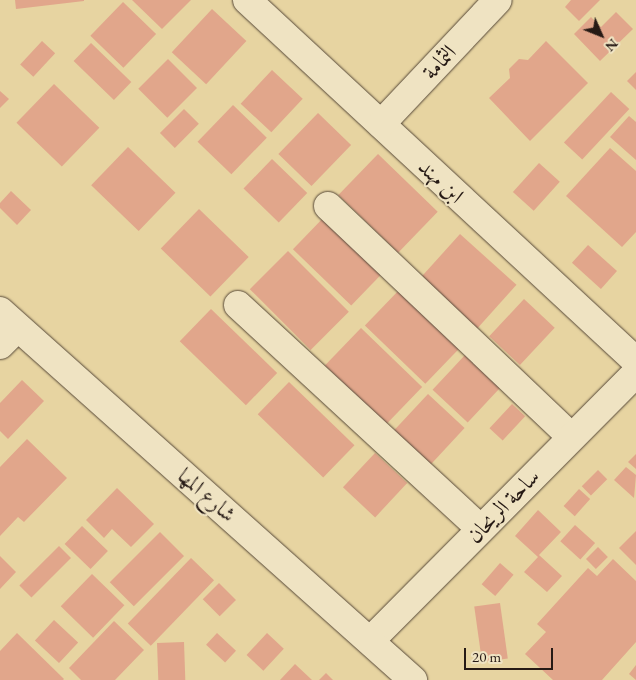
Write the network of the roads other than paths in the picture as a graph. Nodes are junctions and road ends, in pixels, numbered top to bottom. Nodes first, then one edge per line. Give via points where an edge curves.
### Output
1 (247, 0) edge
2 (498, 0) edge
3 (381, 124) junction
4 (328, 206) dead end
5 (238, 305) dead end
6 (6, 328) edge
7 (636, 361) edge
8 (636, 373) edge
9 (571, 436) junction
10 (481, 529) junction
11 (371, 640) junction
12 (413, 680) edge

1 - 3 street, ابن مهند
2 - 3 street, الثمامة
3 - 7 street, ابن مهند
4 - 9 street
5 - 10 street
6 - 11 street, شارع المها
8 - 9 street, ساحة الريحان
9 - 10 street, ساحة الريحان
10 - 11 street, ساحة الريحان
11 - 12 street, شارع المها

